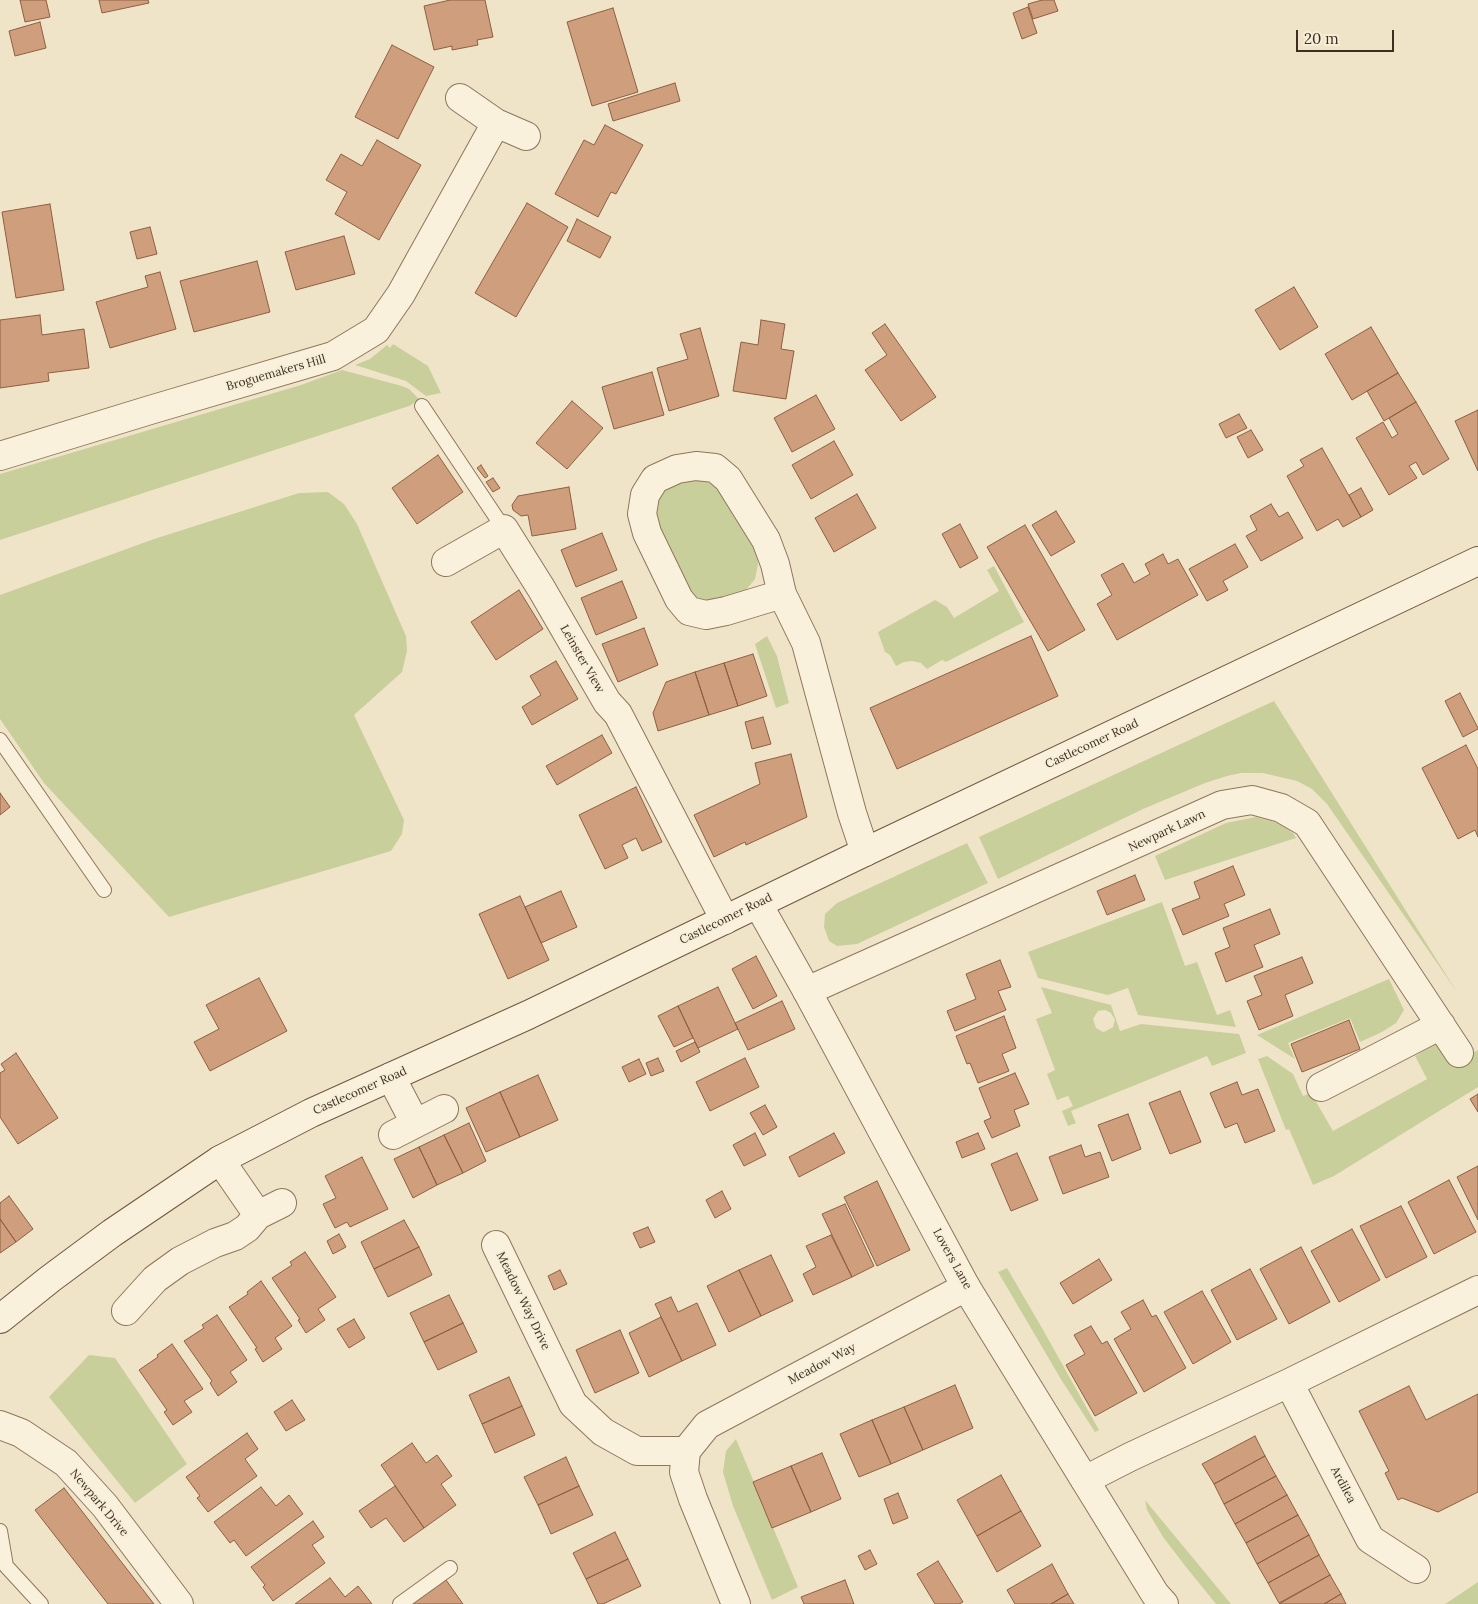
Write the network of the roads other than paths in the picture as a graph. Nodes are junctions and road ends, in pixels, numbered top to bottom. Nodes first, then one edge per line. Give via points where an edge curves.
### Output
1 (460, 98) dead end
2 (496, 123) junction
3 (526, 136) dead end
4 (422, 406) dead end
5 (0, 456) edge
6 (504, 529) junction
7 (1478, 560) edge
8 (446, 562) dead end
9 (785, 599) junction
10 (0, 740) edge
11 (865, 852) junction
12 (104, 890) dead end
13 (758, 904) junction
14 (725, 920) junction
15 (807, 991) junction
16 (1441, 1025) junction
17 (1459, 1054) dead end
18 (391, 1077) junction
19 (1322, 1087) dead end
20 (444, 1109) dead end
21 (220, 1160) junction
22 (496, 1245) dead end
23 (966, 1287) junction
24 (1478, 1290) edge
25 (126, 1311) dead end
26 (0, 1319) edge
27 (1289, 1383) junction
28 (0, 1425) edge
29 (686, 1451) junction
30 (1086, 1480) junction
31 (0, 1532) edge
32 (450, 1568) dead end
33 (3, 1569) edge
34 (1416, 1569) dead end
35 (41, 1604) edge
36 (179, 1604) edge
37 (400, 1604) edge
38 (736, 1604) edge
39 (1164, 1604) edge

1 - 2 street
2 - 3 street
2 - 5 street, Broguemakers Hill via 402,294 376,330 333,356
4 - 6 lane, Leinster View
6 - 8 street
6 - 14 street, Leinster View via 607,702 618,714
7 - 11 street, Castlecomer Road
9 - 9 street via 766,540 728,479 715,468 696,466 677,469 655,479 645,495 642,514 651,542 679,599 689,611 706,615
9 - 11 street via 806,642
10 - 12 lane
11 - 13 street, Castlecomer Road
13 - 14 street, Castlecomer Road
13 - 15 street, Lovers Lane
14 - 18 street, Castlecomer Road
15 - 16 street, Newpark Lawn via 1222,805 1252,800 1281,808 1307,823
15 - 23 street, Lovers Lane
16 - 17 street, Newpark Lawn
16 - 19 street
18 - 20 street via 404,1129
18 - 21 street, Castlecomer Road via 311,1113
21 - 25 street via 270,1209 235,1236 180,1261 154,1279
21 - 26 street, Castlecomer Road via 112,1233
22 - 29 street, Meadow Way Drive via 573,1404 603,1432 637,1451
23 - 29 street, Meadow Way via 707,1425
23 - 30 street, Lovers Lane
24 - 27 street
27 - 30 street
27 - 34 street, Ardilea via 1370,1539
28 - 36 street, Newpark Drive via 21,1432 66,1463 105,1506
29 - 38 street via 684,1472
30 - 39 street, Lovers Lane
31 - 33 lane
32 - 37 lane
33 - 35 lane

